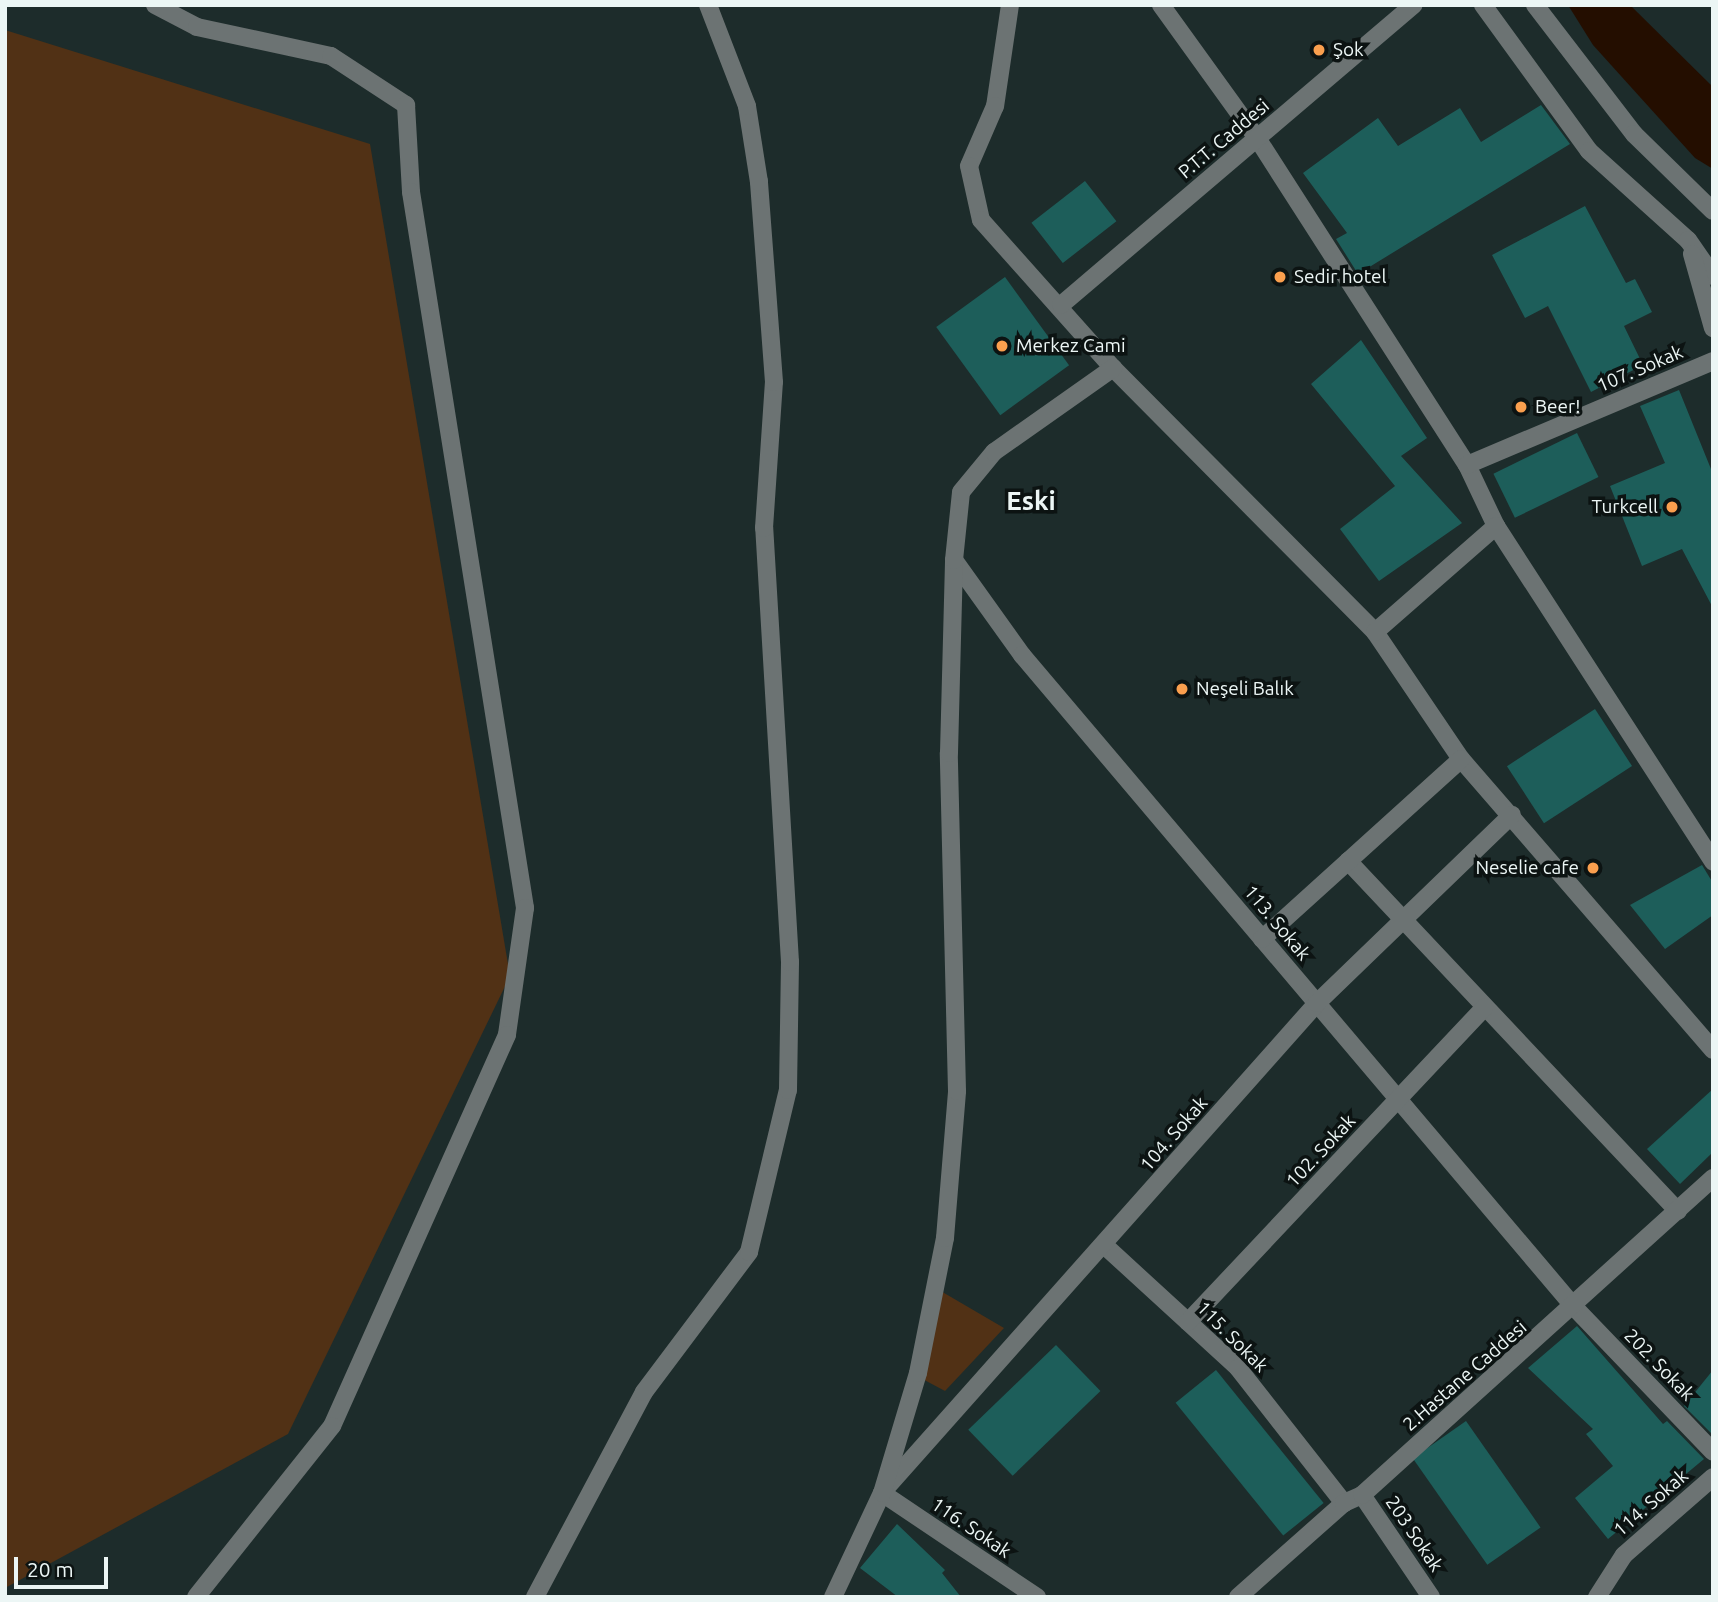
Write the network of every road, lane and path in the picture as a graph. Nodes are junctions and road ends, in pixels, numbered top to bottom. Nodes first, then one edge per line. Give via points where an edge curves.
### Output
1 (155, 5) edge
2 (708, 5) edge
3 (1010, 5) edge
4 (1161, 5) edge
5 (1414, 5) edge
6 (1483, 5) edge
7 (1535, 5) edge
8 (1257, 138) junction
9 (1713, 211) edge
10 (1688, 240) junction
11 (1713, 276) edge
12 (1061, 305) junction
13 (1713, 328) edge
14 (1713, 361) edge
15 (1112, 368) junction
16 (1467, 465) junction
17 (1496, 526) junction
18 (954, 560) junction
19 (1376, 632) junction
20 (1461, 760) junction
21 (1512, 816) junction
22 (1348, 861) junction
23 (1713, 862) edge
24 (1401, 922) junction
25 (1262, 939) junction
26 (1317, 1003) junction
27 (1484, 1008) junction
28 (1713, 1050) edge
29 (1398, 1099) junction
30 (1713, 1178) edge
31 (1678, 1211) junction
32 (1104, 1245) junction
33 (1575, 1308) junction
34 (1188, 1322) junction
35 (1713, 1452) edge
36 (1713, 1477) edge
37 (882, 1493) junction
38 (1362, 1495) junction
39 (1344, 1503) junction
40 (196, 1597) edge
41 (535, 1597) edge
42 (833, 1597) edge
43 (1037, 1597) edge
44 (1238, 1597) edge
45 (1431, 1597) edge
46 (1597, 1597) edge

1 - 40 street via 197,27 331,56 406,105 415,219 525,908 507,1035 332,1426
2 - 41 street via 747,106 759,182 773,368 764,528 790,962 788,1090 749,1252 645,1392
3 - 12 street via 995,106 969,166 981,220
4 - 8 street
5 - 8 street, P.T.T. Caddesi
6 - 10 street via 1589,151
7 - 9 street via 1634,134
8 - 12 street, P.T.T. Caddesi
8 - 16 street
10 - 11 street
10 - 13 street
12 - 15 street
14 - 16 street, 107. Sokak
15 - 18 street via 994,452 961,492
15 - 19 street
16 - 17 street
17 - 19 street
17 - 23 street
18 - 25 street, 113. Sokak via 1022,655
18 - 37 street via 949,752 957,1091 945,1238 918,1373
19 - 20 street
20 - 21 street
20 - 22 street
21 - 24 street, 104. Sokak
21 - 28 street
22 - 24 street
22 - 25 street
24 - 26 street, 104. Sokak
24 - 27 street
25 - 26 street, 113. Sokak
26 - 29 street, 113. Sokak
26 - 32 street, 104. Sokak
27 - 29 street, 102. Sokak
27 - 31 street
29 - 33 street, 113. Sokak
29 - 34 street, 102. Sokak
30 - 31 street, 2.Hastane Caddesi
31 - 33 street, 2.Hastane Caddesi
32 - 34 street, 115. Sokak
32 - 37 street, 104. Sokak
33 - 35 street, 202. Sokak
33 - 38 street, 2.Hastane Caddesi
34 - 39 street, 115. Sokak via 1238,1368
36 - 46 street, 114. Sokak via 1624,1555
37 - 42 street
37 - 43 street, 116. Sokak
38 - 39 street, 2.Hastane Caddesi
38 - 45 street, 203 Sokak
39 - 44 street, 2.Hastane Caddesi

